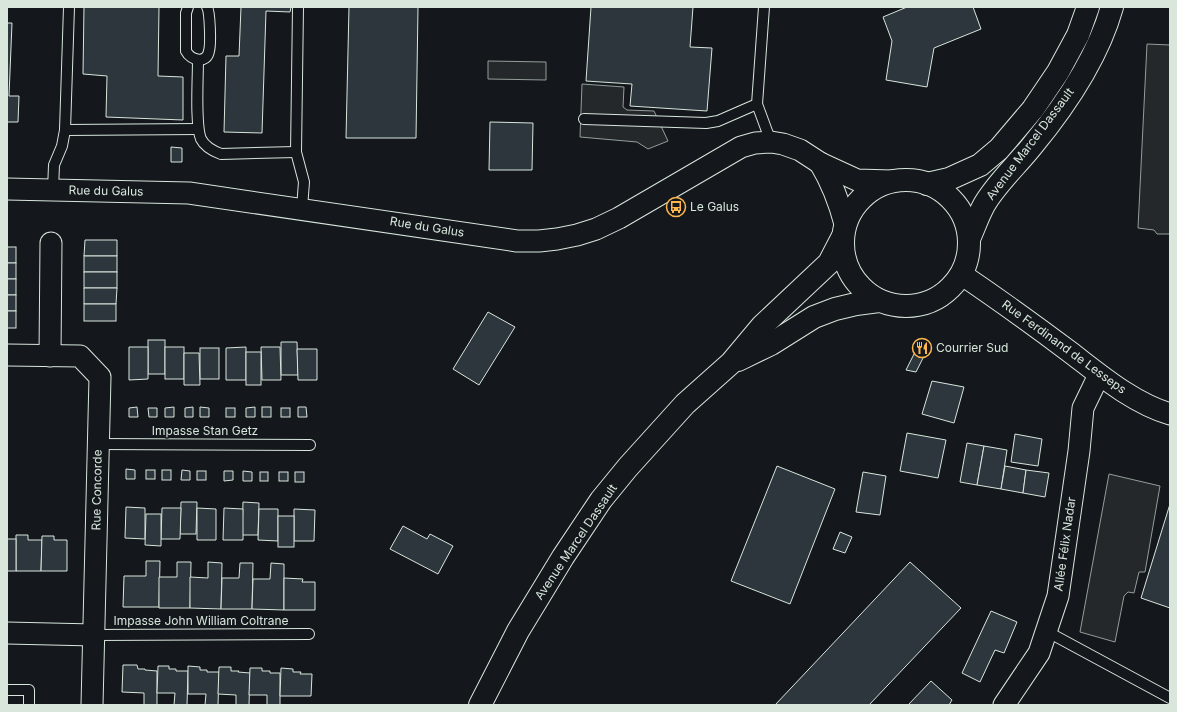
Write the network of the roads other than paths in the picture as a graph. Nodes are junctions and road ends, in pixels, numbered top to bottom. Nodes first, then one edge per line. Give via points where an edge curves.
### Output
1 (69, 7) edge
2 (188, 7) edge
3 (207, 7) edge
4 (298, 7) edge
5 (764, 7) edge
6 (1088, 7) edge
7 (1112, 7) edge
8 (198, 60) junction
9 (757, 104) junction
10 (584, 118) dead end
11 (198, 129) junction
12 (65, 130) junction
13 (771, 142) junction
14 (296, 152) junction
15 (820, 163) junction
16 (892, 181) junction
17 (927, 184) junction
18 (7, 189) edge
19 (53, 190) junction
20 (302, 208) junction
21 (844, 230) junction
22 (968, 239) junction
23 (51, 243) dead end
24 (961, 274) junction
25 (880, 301) junction
26 (7, 355) edge
27 (50, 356) junction
28 (731, 364) junction
29 (1099, 375) junction
30 (1170, 414) edge
31 (98, 444) junction
32 (310, 445) dead end
33 (1046, 632) junction
34 (7, 633) edge
35 (309, 634) dead end
36 (94, 635) junction
37 (7, 690) edge
38 (1170, 698) edge
39 (29, 705) edge
40 (92, 705) edge
41 (480, 705) edge
42 (1004, 705) edge

1 - 12 lane
2 - 8 lane via 186,51 193,59
3 - 8 lane via 210,52
4 - 14 lane
5 - 9 lane
6 - 17 main road, Avenue Marcel Dassault via 1078,35 1058,72 1033,109 999,149 980,165 949,179
7 - 22 main road, Avenue Marcel Dassault via 1101,39 1085,71 1033,145 984,205
8 - 11 lane
9 - 10 lane via 718,121 706,123
9 - 13 lane
11 - 12 lane
11 - 14 lane via 204,144 221,154
12 - 19 lane via 54,165
13 - 15 street, Rue du Galus via 800,150
13 - 20 street, Rue du Galus via 741,147 619,218 596,229 558,239 517,241
14 - 20 lane via 304,182
15 - 16 street, Rue du Galus via 857,180
15 - 21 street, Rue du Galus via 840,202
16 - 17 main road via 910,180
16 - 21 main road via 863,196 853,209
17 - 22 main road via 943,192 956,205 964,221
18 - 19 street, Rue du Galus
19 - 20 street, Rue du Galus via 189,193
21 - 25 main road via 844,256 851,274 863,290
21 - 28 main road, Avenue Marcel Dassault via 829,262 762,326
22 - 24 main road via 966,263
23 - 27 street
24 - 25 main road via 950,289 934,300 916,306 898,306
24 - 29 street, Rue Ferdinand de Lesseps via 991,293
25 - 28 main road, Avenue Marcel Dassault via 835,309 814,317 771,344
26 - 27 street, Rue Concorde
27 - 31 street, Rue Concorde via 80,356 100,377
28 - 41 main road, Avenue Marcel Dassault via 685,404 601,500 518,631
29 - 30 street, Rue Ferdinand de Lesseps via 1133,397
29 - 33 street, Allée Félix Nadar via 1083,408 1058,596
31 - 32 lane, Impasse Stan Getz
31 - 36 street, Rue Concorde
33 - 38 lane
33 - 42 street, Allée Félix Nadar via 1039,653
34 - 36 street
35 - 36 lane, Impasse John William Coltrane
36 - 40 street, Rue Concorde
37 - 39 lane via 29,690

